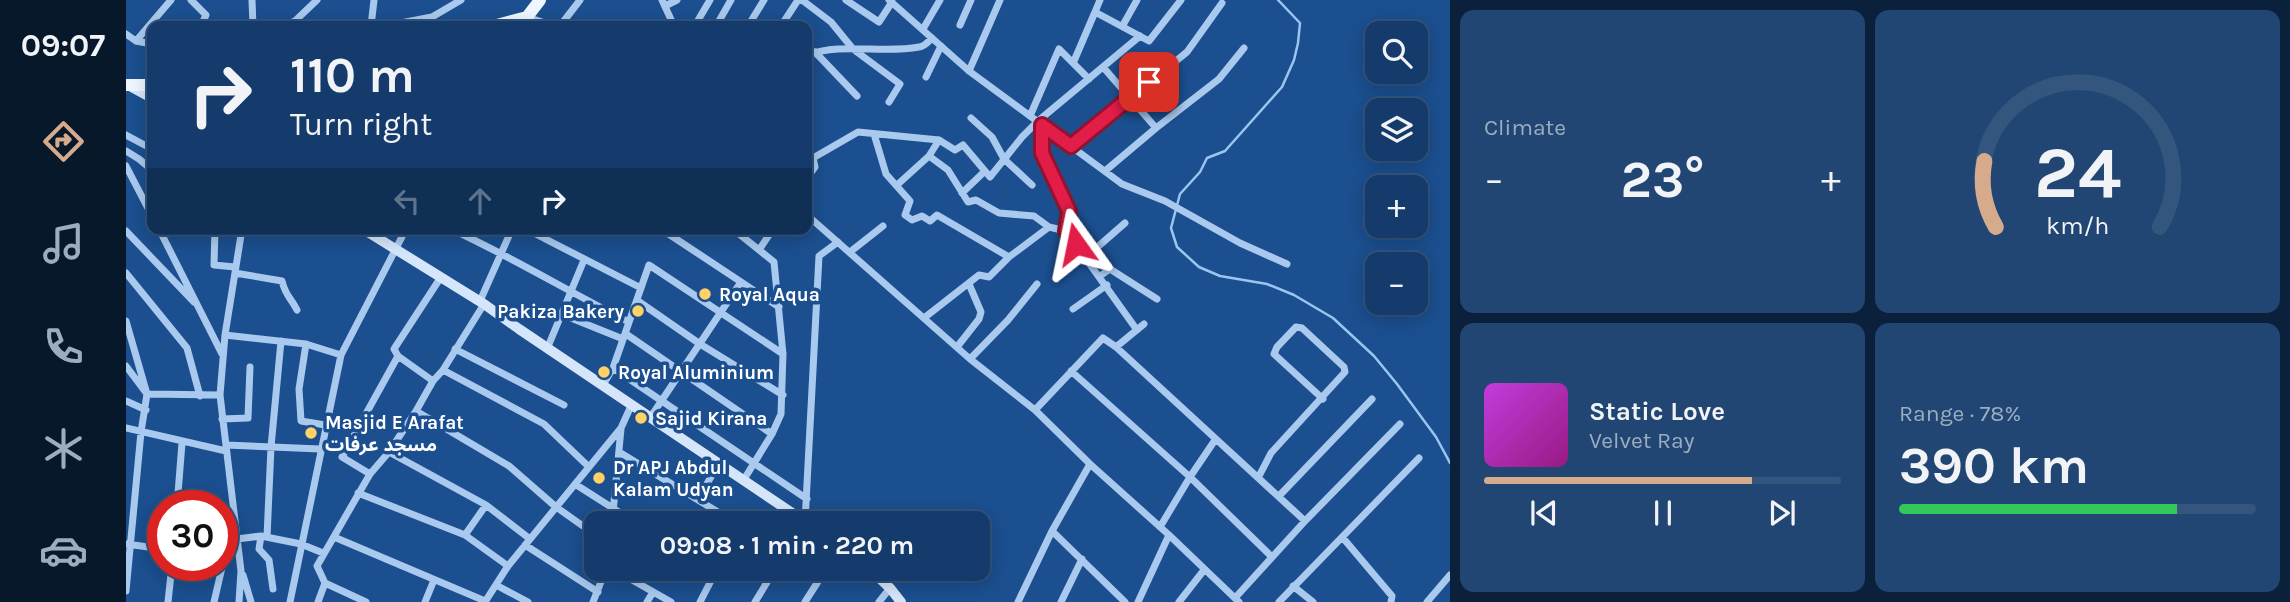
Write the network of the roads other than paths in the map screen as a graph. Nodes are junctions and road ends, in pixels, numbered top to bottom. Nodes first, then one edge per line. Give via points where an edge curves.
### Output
1 (171, 0) edge
2 (191, 0) edge
3 (252, 0) edge
4 (317, 0) edge
5 (374, 0) edge
6 (461, 0) edge
7 (540, 0) edge
8 (580, 0) edge
9 (677, 0) edge
10 (710, 0) edge
11 (731, 0) edge
12 (764, 0) edge
13 (800, 0) edge
14 (846, 0) edge
15 (940, 0) edge
16 (971, 0) edge
17 (1000, 0) edge
18 (1100, 0) edge
19 (1137, 0) edge
20 (1181, 0) edge
21 (890, 1) edge
22 (664, 3) edge
23 (1222, 3) dead end
24 (1095, 12) junction
25 (153, 21) edge
26 (203, 21) edge
27 (253, 21) edge
28 (295, 21) edge
29 (372, 21) edge
30 (411, 21) edge
31 (521, 21) edge
32 (564, 21) edge
33 (672, 21) edge
34 (698, 21) edge
35 (719, 21) edge
36 (751, 21) edge
37 (785, 21) edge
38 (960, 25) dead end
39 (1123, 25) junction
40 (147, 28) edge
41 (923, 29) junction
42 (126, 34) edge
43 (1140, 36) junction
44 (932, 38) junction
45 (136, 41) junction
46 (147, 43) edge
47 (941, 46) junction
48 (1244, 48) dead end
49 (853, 49) junction
50 (815, 52) junction
51 (812, 53) edge
52 (1074, 61) junction
53 (1103, 67) junction
54 (969, 71) junction
55 (926, 77) dead end
56 (1089, 79) junction
57 (128, 85) edge
58 (147, 85) edge
59 (147, 95) edge
60 (857, 96) dead end
61 (1131, 97) junction
62 (889, 102) dead end
63 (1030, 117) junction
64 (971, 118) dead end
65 (1040, 123) junction
66 (1156, 128) junction
67 (874, 134) junction
68 (126, 135) edge
69 (939, 140) junction
70 (147, 146) edge
71 (1071, 146) junction
72 (126, 151) edge
73 (812, 156) edge
74 (929, 156) junction
75 (1004, 159) junction
76 (126, 166) edge
77 (147, 166) edge
78 (985, 171) junction
79 (1105, 171) junction
80 (897, 185) junction
81 (1032, 185) dead end
82 (962, 193) junction
83 (147, 206) edge
84 (812, 219) edge
85 (1125, 223) dead end
86 (883, 226) dead end
87 (1049, 228) junction
88 (126, 231) edge
89 (1066, 231) junction
90 (162, 235) edge
91 (215, 235) edge
92 (241, 235) edge
93 (372, 235) edge
94 (403, 235) edge
95 (467, 235) edge
96 (509, 235) edge
97 (538, 235) edge
98 (671, 235) edge
99 (740, 235) edge
100 (767, 235) edge
101 (838, 242) junction
102 (394, 250) junction
103 (759, 250) junction
104 (850, 252) junction
105 (501, 253) junction
106 (1009, 257) junction
107 (1085, 258) junction
108 (584, 260) junction
109 (1287, 264) dead end
110 (235, 270) junction
111 (126, 273) edge
112 (1100, 276) junction
113 (441, 277) junction
114 (741, 282) junction
115 (969, 284) junction
116 (1037, 284) dead end
117 (1107, 285) junction
118 (641, 288) junction
119 (569, 292) junction
120 (1157, 299) dead end
121 (638, 301) junction
122 (482, 302) junction
123 (199, 307) junction
124 (779, 307) junction
125 (1073, 309) dead end
126 (297, 310) dead end
127 (719, 313) junction
128 (561, 314) junction
129 (924, 318) junction
130 (126, 321) edge
131 (629, 322) junction
132 (1144, 324) dead end
133 (1137, 330) junction
134 (225, 335) junction
135 (624, 337) junction
136 (281, 341) junction
137 (306, 344) junction
138 (700, 344) junction
139 (957, 347) junction
140 (1116, 347) junction
141 (456, 349) junction
142 (547, 349) junction
143 (783, 354) junction
144 (223, 355) junction
145 (341, 355) junction
146 (398, 356) junction
147 (970, 359) junction
148 (126, 366) edge
149 (250, 367) dead end
150 (613, 369) junction
151 (443, 370) junction
152 (1071, 371) junction
153 (681, 372) junction
154 (433, 381) junction
155 (603, 385) junction
156 (147, 394) junction
157 (219, 395) junction
158 (200, 396) junction
159 (783, 396) junction
160 (1372, 398) dead end
161 (1322, 399) junction
162 (662, 400) junction
163 (126, 401) edge
164 (564, 405) dead end
165 (631, 406) junction
166 (146, 410) junction
167 (416, 411) junction
168 (1035, 411) junction
169 (650, 418) junction
170 (222, 419) junction
171 (1400, 424) dead end
172 (325, 425) junction
173 (126, 428) edge
174 (621, 428) junction
175 (141, 432) junction
176 (772, 434) junction
177 (1215, 440) junction
178 (182, 443) junction
179 (271, 447) junction
180 (226, 448) junction
181 (320, 449) junction
182 (389, 452) junction
183 (619, 452) junction
184 (1419, 458) dead end
185 (754, 463) junction
186 (1090, 464) junction
187 (718, 465) junction
188 (589, 467) junction
189 (370, 474) junction
190 (1189, 477) junction
191 (1258, 478) junction
192 (743, 482) junction
193 (575, 484) junction
194 (178, 490) edge
195 (231, 490) edge
196 (358, 493) junction
197 (1279, 496) junction
198 (698, 499) junction
199 (807, 499) junction
200 (486, 505) junction
201 (556, 507) junction
202 (613, 510) joint
203 (717, 511) edge
204 (788, 511) edge
205 (806, 511) edge
206 (1305, 522) junction
207 (584, 527) edge
208 (1160, 527) junction
209 (1052, 531) junction
210 (466, 535) junction
211 (1169, 535) junction
212 (264, 536) junction
213 (334, 537) junction
214 (1343, 538) junction
215 (238, 539) edge
216 (528, 542) junction
217 (301, 544) junction
218 (128, 545) edge
219 (147, 547) edge
220 (238, 550) edge
221 (323, 553) junction
222 (1272, 557) junction
223 (1082, 559) junction
224 (239, 562) joint
225 (508, 566) junction
226 (1203, 570) junction
227 (241, 572) junction
228 (1450, 575) edge
229 (434, 580) junction
230 (170, 581) edge
231 (218, 581) edge
232 (602, 581) edge
233 (634, 581) edge
234 (710, 581) edge
235 (768, 581) edge
236 (818, 581) edge
237 (883, 581) edge
238 (325, 583) junction
239 (496, 585) junction
240 (1293, 586) junction
241 (890, 588) junction
242 (273, 589) dead end
243 (126, 592) edge
244 (598, 592) junction
245 (653, 592) junction
246 (1237, 600) edge
247 (168, 602) edge
248 (214, 602) edge
249 (239, 602) edge
250 (251, 602) edge
251 (290, 602) edge
252 (318, 602) edge
253 (366, 602) edge
254 (425, 602) edge
255 (485, 602) edge
256 (528, 602) edge
257 (593, 602) edge
258 (647, 602) edge
259 (671, 602) edge
260 (700, 602) edge
261 (756, 602) edge
262 (805, 602) edge
263 (879, 602) edge
264 (901, 602) edge
265 (1018, 602) edge
266 (1061, 602) edge
267 (1125, 602) edge
268 (1139, 602) edge
269 (1179, 602) edge
270 (1279, 602) edge
271 (1313, 602) edge
272 (1391, 602) edge
273 (1427, 602) edge

1 - 25 street
2 - 26 street via 206,15
3 - 27 street
4 - 28 street
5 - 29 street
6 - 30 street via 432,17
7 - 31 main road
8 - 32 street
9 - 22 street
10 - 34 street
11 - 35 street
12 - 36 street
13 - 37 street
13 - 49 street via 831,22
14 - 21 street via 879,22
15 - 41 street
16 - 38 street
17 - 54 street
18 - 24 street
19 - 39 street
20 - 43 street via 1149,41
21 - 41 street
22 - 33 street
23 - 61 street via 1187,52
24 - 39 street
24 - 52 street
39 - 43 street
40 - 45 street
41 - 44 street
42 - 45 street
43 - 53 street
44 - 47 street
44 - 49 street via 922,47
45 - 46 street
47 - 54 street
47 - 55 street
48 - 66 street via 1219,79
49 - 50 street
49 - 62 street via 900,84
50 - 51 street
50 - 60 street
52 - 56 street
52 - 63 street via 1059,49
53 - 56 street
53 - 61 street
54 - 63 street
56 - 65 street
57 - 58 main road
57 - 59 main road
61 - 66 street
61 - 71 street
63 - 65 street
64 - 75 street via 992,136
65 - 71 street
65 - 75 street
65 - 89 street via 1042,153 1069,211
66 - 79 street
67 - 69 street
67 - 73 street via 858,132
67 - 80 street via 886,174
68 - 70 street
69 - 74 street
69 - 78 street via 955,150 963,145
71 - 79 street
72 - 77 street
74 - 80 street
74 - 82 street via 948,170
75 - 78 street via 990,177
75 - 81 street
76 - 83 street
78 - 82 street
79 - 109 street via 1122,184
80 - 106 street via 910,201 905,215 912,220 922,216 930,221 937,215
82 - 87 street via 968,202 976,200 999,213 1034,216
84 - 101 street
85 - 107 street
86 - 104 street
87 - 89 street
87 - 106 street
88 - 123 street
89 - 107 street
90 - 123 street
91 - 110 street via 214,265
92 - 110 street
93 - 102 main road
94 - 102 street
95 - 105 street
96 - 105 street
97 - 108 street
98 - 114 street
99 - 103 street
100 - 103 street
101 - 104 street
101 - 199 street via 819,256
102 - 113 main road
102 - 145 street
103 - 124 street via 774,261
104 - 129 street
105 - 119 street
105 - 122 street
106 - 115 street via 989,277 979,275
107 - 112 street
108 - 118 street
108 - 119 street
110 - 126 street via 282,281 285,295
110 - 134 street
111 - 158 street via 187,348
112 - 117 street
112 - 120 street via 1110,270
113 - 122 main road
113 - 146 street via 394,349
114 - 124 street
114 - 127 street
115 - 129 street
115 - 139 street via 981,313
116 - 147 street
117 - 125 street
117 - 133 street
118 - 121 street
118 - 127 street via 649,265
119 - 128 street
119 - 131 street
121 - 131 street
121 - 138 street
122 - 141 street
122 - 142 main road
123 - 144 street
124 - 143 street
127 - 138 street
127 - 143 street
128 - 135 street
128 - 142 street
129 - 139 street
130 - 156 street
131 - 135 street
132 - 133 street
133 - 140 street
134 - 136 street
134 - 144 street
135 - 150 street
135 - 153 street
136 - 137 street
136 - 179 street
137 - 145 street
137 - 172 street via 299,389 301,421
138 - 153 street
138 - 159 street
139 - 147 street
140 - 152 street via 1103,338
140 - 177 street
141 - 151 street
141 - 164 street
142 - 155 main road
143 - 159 street
144 - 157 street
145 - 172 street
146 - 154 street
146 - 189 street via 342,457
147 - 168 street
148 - 156 street
149 - 170 street via 248,418
150 - 155 street
150 - 162 street
151 - 154 street
151 - 188 street via 544,424
152 - 168 street
152 - 190 street
153 - 162 street
153 - 176 street
154 - 167 street
155 - 165 main road
156 - 158 street
156 - 166 street
157 - 158 street
157 - 170 street
159 - 176 street
160 - 197 street
161 - 161 street via 1346,369 1296,327 1274,354
161 - 191 street via 1271,453
162 - 169 street
162 - 185 street
163 - 166 street
165 - 169 main road
165 - 174 street
166 - 175 street
167 - 182 street
167 - 201 street via 509,466
168 - 186 street
169 - 187 main road
170 - 180 street
171 - 206 street
172 - 181 street
173 - 175 street
174 - 183 street
174 - 188 street
175 - 178 street
175 - 218 street
176 - 185 street
177 - 190 street
177 - 191 street
178 - 180 street
178 - 194 street
179 - 180 street
179 - 181 street
179 - 212 street
180 - 195 street
181 - 217 street
182 - 189 street
182 - 200 street
183 - 198 street
183 - 202 street
184 - 214 street
185 - 192 street
185 - 199 street
186 - 208 street
186 - 209 street
187 - 192 main road
187 - 198 street
188 - 193 street
189 - 196 street
190 - 208 street
190 - 222 street
191 - 197 street
192 - 204 main road
193 - 201 street
193 - 202 street
196 - 210 street
196 - 213 street
197 - 206 street
198 - 203 street
199 - 205 street
200 - 210 street
200 - 216 street
201 - 207 street
201 - 216 street
206 - 222 street
208 - 211 street
209 - 223 street
209 - 265 street
210 - 225 street
211 - 226 street
211 - 268 street
212 - 215 street
212 - 217 street
212 - 242 street via 259,549 269,560
213 - 221 street
213 - 229 street
214 - 240 street
214 - 272 street via 1392,596
216 - 225 street
216 - 244 street
217 - 221 street
217 - 251 street
218 - 219 street
218 - 243 street
220 - 224 street
221 - 238 street via 317,566
222 - 246 street
223 - 266 street
223 - 267 street
224 - 227 street
225 - 239 street
226 - 246 street
226 - 269 street
227 - 249 street
227 - 250 street
228 - 273 street
229 - 254 street
229 - 255 street
230 - 247 street
231 - 248 street
232 - 244 street
233 - 245 street
234 - 260 street
235 - 261 street
236 - 262 street
237 - 241 main road
238 - 252 street
238 - 253 street
239 - 255 street
239 - 256 street
240 - 270 street
240 - 271 street
241 - 263 street
241 - 264 main road
244 - 257 street
245 - 258 street
245 - 259 street

